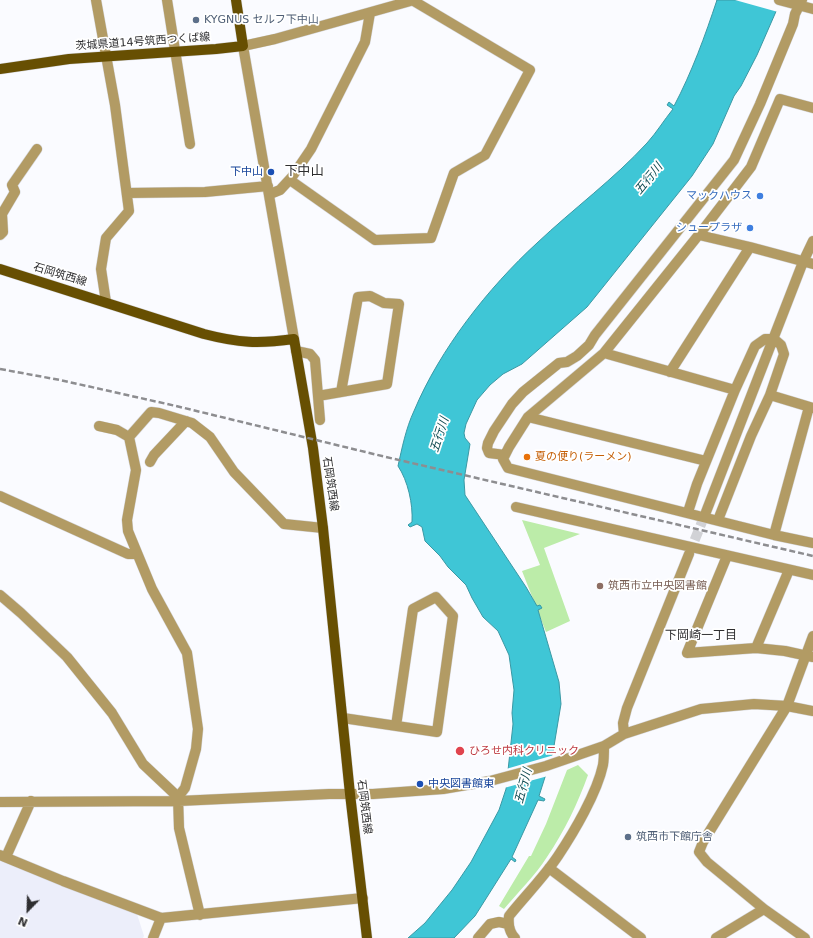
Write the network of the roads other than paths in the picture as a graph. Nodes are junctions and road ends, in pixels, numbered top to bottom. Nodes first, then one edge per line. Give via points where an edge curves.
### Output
1 (96, 0) edge
2 (167, 0) edge
3 (236, 0) edge
4 (413, 0) edge
5 (779, 0) edge
6 (798, 3) edge
7 (813, 9) edge
8 (370, 13) junction
9 (243, 46) junction
10 (176, 51) junction
11 (106, 56) junction
12 (0, 69) edge
13 (813, 108) edge
14 (190, 144) dead end
15 (37, 149) dead end
16 (290, 180) junction
17 (269, 190) junction
18 (127, 193) junction
19 (698, 225) junction
20 (0, 235) edge
21 (813, 241) edge
22 (750, 247) junction
23 (808, 263) edge
24 (0, 269) edge
25 (106, 302) junction
26 (294, 338) junction
27 (774, 339) junction
28 (588, 347) junction
29 (296, 350) junction
30 (600, 356) junction
31 (670, 372) junction
32 (735, 390) junction
33 (342, 392) junction
34 (770, 395) junction
35 (318, 396) junction
36 (811, 407) edge
37 (528, 417) junction
38 (320, 420) dead end
39 (186, 421) junction
40 (99, 426) dead end
41 (129, 437) junction
42 (505, 455) junction
43 (706, 461) junction
44 (150, 462) dead end
45 (0, 496) edge
46 (516, 507) dead end
47 (688, 512) junction
48 (706, 512) tunnel mouth
49 (718, 520) junction
50 (323, 528) junction
51 (774, 535) junction
52 (813, 543) edge
53 (137, 554) junction
54 (689, 554) tunnel mouth
55 (727, 556) junction
56 (789, 570) junction
57 (813, 576) edge
58 (0, 596) edge
59 (813, 636) edge
60 (756, 648) junction
61 (809, 656) edge
62 (787, 706) junction
63 (813, 711) edge
64 (343, 718) junction
65 (396, 726) junction
66 (624, 734) junction
67 (604, 746) junction
68 (350, 794) junction
69 (179, 799) junction
70 (31, 801) junction
71 (0, 802) edge
72 (3, 856) edge
73 (549, 868) junction
74 (362, 898) junction
75 (764, 909) junction
76 (200, 915) junction
77 (161, 918) junction
78 (508, 924) junction
79 (800, 937) edge
80 (153, 938) edge
81 (367, 938) edge
82 (478, 938) edge
83 (515, 938) edge
84 (641, 938) edge
85 (716, 938) edge

1 - 11 street
2 - 10 street
3 - 9 main road
4 - 8 street
4 - 16 street via 530,70 485,155 454,173 431,238 375,240
5 - 6 street
6 - 7 street
6 - 19 street via 793,24 760,104 734,160
8 - 9 street
8 - 16 street via 365,42 311,149
9 - 10 main road, 茨城県道14号筑西つくば線
9 - 17 street
10 - 11 main road, 茨城県道14号筑西つくば線
10 - 14 street
11 - 12 main road, 茨城県道14号筑西つくば線
11 - 18 street
13 - 19 street via 780,99 750,167
15 - 20 street via 12,185 15,192 2,214 3,232
16 - 17 street via 280,190
17 - 18 street
17 - 26 street
18 - 25 street via 129,210 106,238 101,269
19 - 22 street
19 - 28 street via 595,335
19 - 30 street
21 - 23 street
22 - 23 street
22 - 31 street
23 - 27 street
24 - 25 main road, 石岡筑西線
25 - 26 main road, 石岡筑西線 via 228,340 248,343
26 - 29 main road, 石岡筑西線
27 - 32 street via 764,339 755,346
27 - 34 street via 782,345 784,354
27 - 48 street
28 - 30 street
28 - 42 street via 567,362 559,363 512,404 494,431 487,448 489,453
29 - 35 street via 310,354 315,360
29 - 50 main road, 石岡筑西線 via 312,441
30 - 31 street
30 - 37 street
31 - 32 street
32 - 43 street
33 - 33 street via 387,384 399,304 384,303 370,296 358,297
33 - 35 street
34 - 36 street
34 - 49 street
35 - 38 street
36 - 51 street
37 - 42 street
37 - 43 street
39 - 41 street via 151,412
39 - 44 street
39 - 50 street via 210,437 234,472 284,524
40 - 41 street via 117,430
41 - 53 street via 136,470 127,520 128,531
42 - 47 street via 503,459 508,468
43 - 47 street
45 - 53 street via 128,554
46 - 55 street
47 - 49 street
49 - 51 street
50 - 64 main road, 石岡筑西線
51 - 52 street
53 - 69 street via 152,589 187,653 198,740 185,788
54 - 66 street via 624,716
55 - 56 street
55 - 60 street via 687,653
56 - 57 street
56 - 60 street
58 - 69 street via 67,657 112,713 143,764
59 - 61 street
60 - 61 street
61 - 62 street
62 - 63 street
62 - 66 street via 754,704 701,709
62 - 75 street via 699,852 706,862
64 - 65 street
64 - 68 main road, 石岡筑西線
65 - 65 street via 437,732 453,616 436,597 414,609
66 - 67 street
67 - 68 street via 490,781 436,790
67 - 73 street via 603,766 592,795
68 - 69 street
68 - 74 main road, 石岡筑西線
69 - 70 street
69 - 76 street via 179,828
70 - 71 street
70 - 72 street
72 - 77 street
73 - 78 street via 509,916
73 - 84 street
74 - 76 street
74 - 81 main road, 石岡筑西線
75 - 79 street
75 - 85 street
76 - 77 street
77 - 80 street
78 - 82 street via 490,924
78 - 83 street

